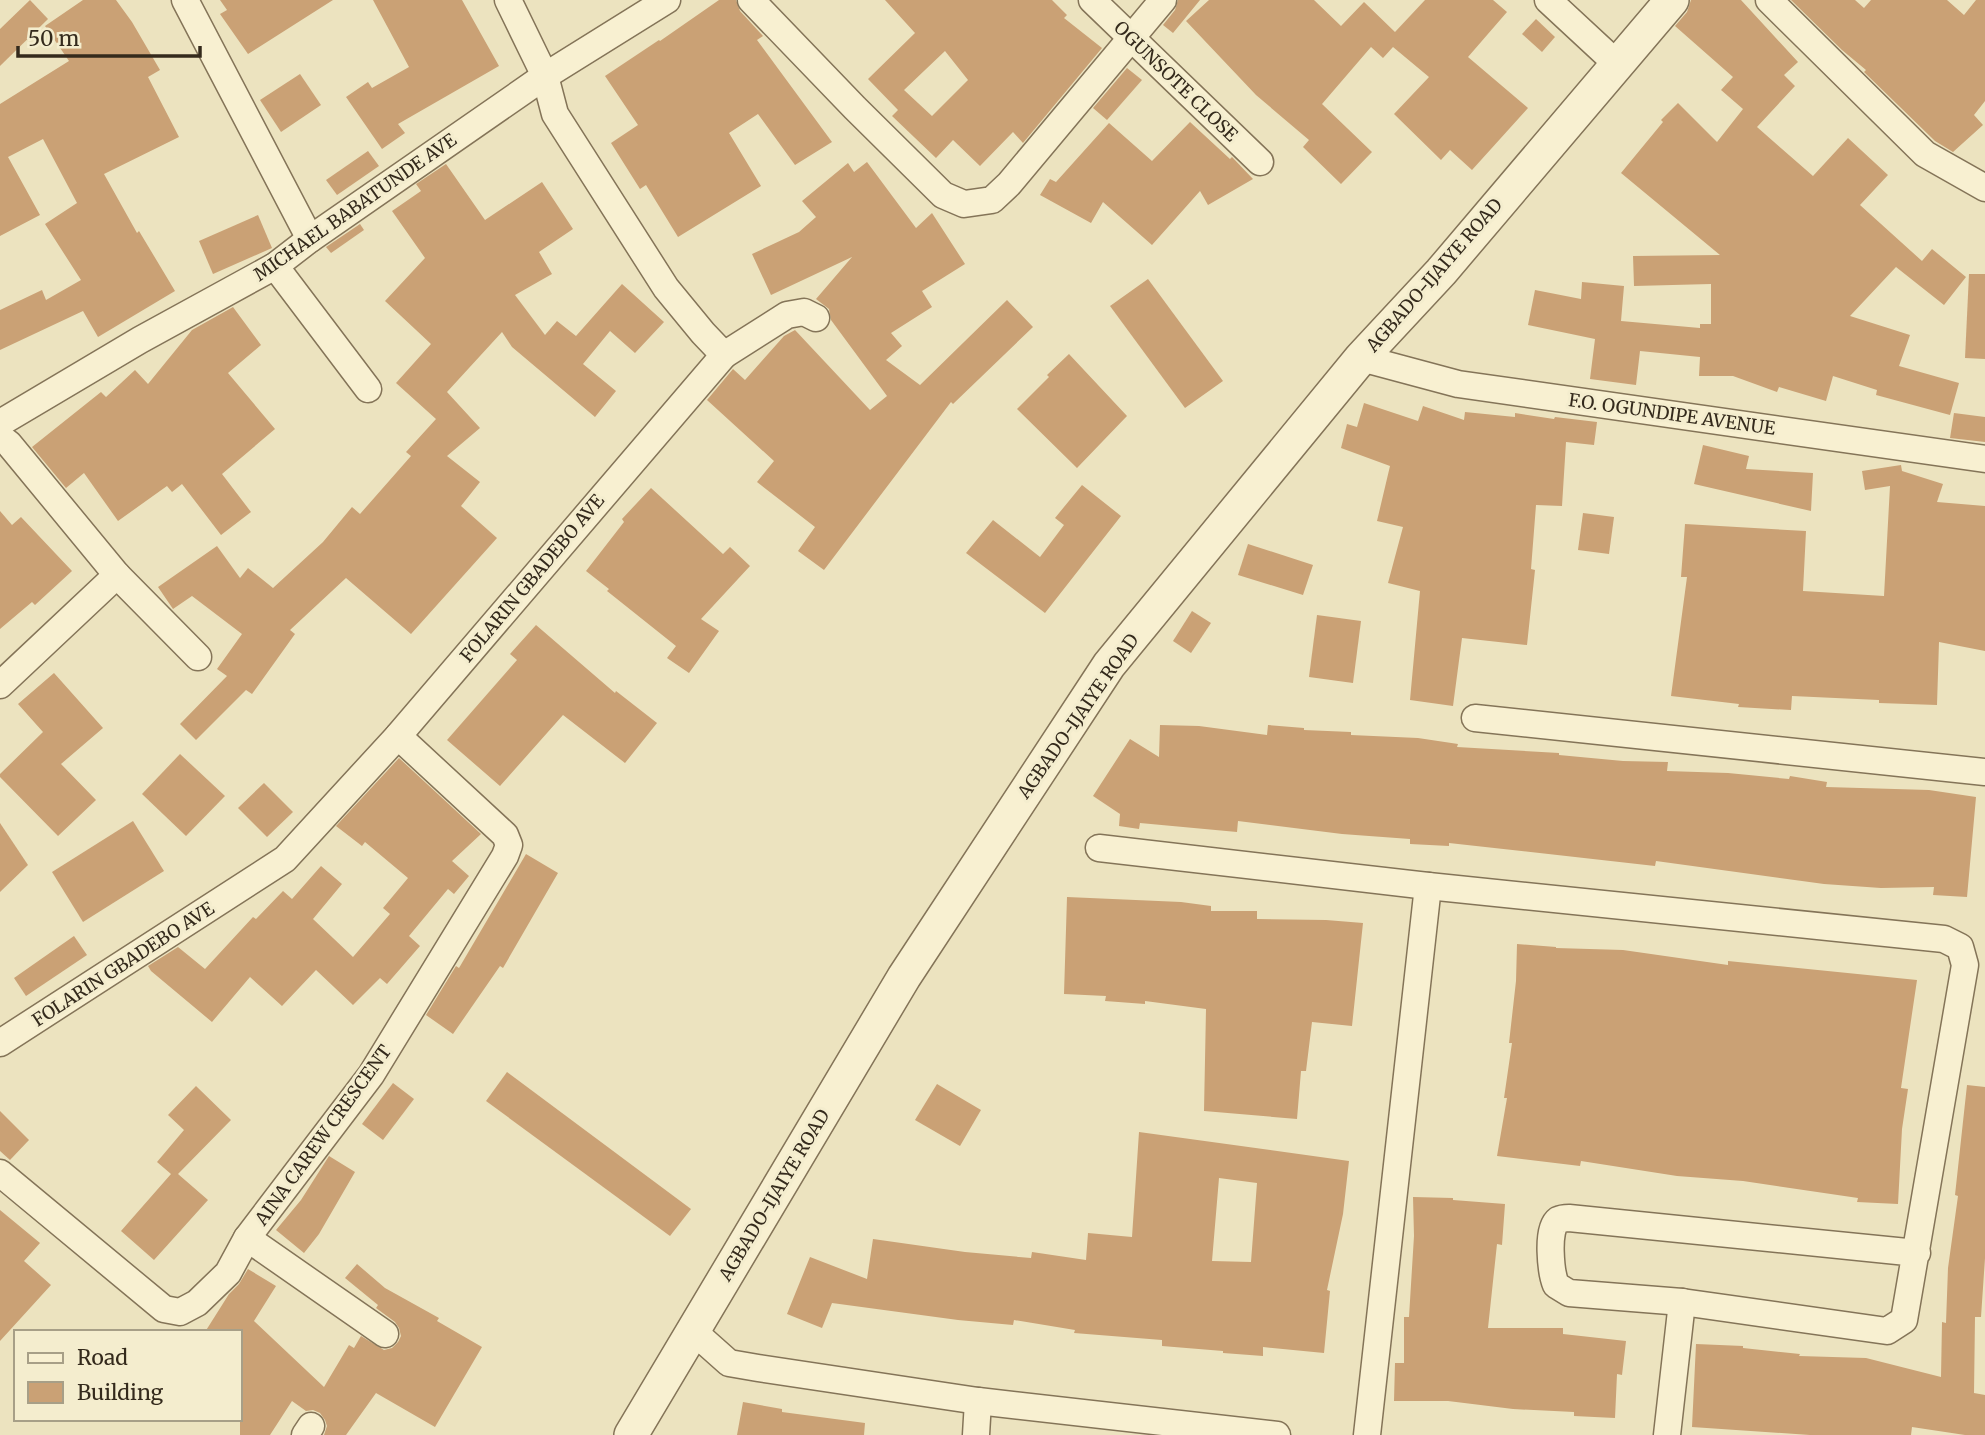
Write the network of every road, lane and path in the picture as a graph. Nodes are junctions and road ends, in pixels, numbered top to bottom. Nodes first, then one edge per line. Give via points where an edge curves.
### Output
1 (186, 0) edge
2 (508, 0) edge
3 (667, 0) edge
4 (751, 0) edge
5 (1092, 0) edge
6 (1163, 0) edge
7 (1548, 0) edge
8 (1672, 0) edge
9 (1769, 0) edge
10 (1131, 39) junction
11 (1617, 64) junction
12 (545, 76) junction
13 (1260, 162) dead end
14 (1985, 188) edge
15 (310, 239) junction
16 (275, 266) junction
17 (816, 318) dead end
18 (724, 355) junction
19 (1361, 358) junction
20 (368, 389) dead end
21 (2, 418) edge
22 (1985, 458) edge
23 (117, 575) junction
24 (198, 657) dead end
25 (0, 685) edge
26 (1475, 718) dead end
27 (398, 736) junction
28 (1985, 772) edge
29 (1099, 848) dead end
30 (1429, 886) junction
31 (0, 1043) edge
32 (0, 1173) edge
33 (247, 1238) junction
34 (1917, 1253) junction
35 (1682, 1302) junction
36 (693, 1331) junction
37 (385, 1334) dead end
38 (978, 1401) junction
39 (631, 1435) edge
40 (976, 1435) edge
41 (1277, 1435) edge
42 (1367, 1435) edge
43 (1667, 1435) edge

1 - 15 street
2 - 12 street
3 - 12 street, MICHAEL BABATUNDE AVE
4 - 10 street via 943,195 964,204 992,200 1009,184
5 - 10 street, OGUNSOTE CLOSE
6 - 10 street
7 - 11 street
8 - 11 street, AGBADO-IJAIYE ROAD
9 - 14 street via 1926,154
10 - 13 street, OGUNSOTE CLOSE
11 - 19 street, AGBADO-IJAIYE ROAD via 1441,272
12 - 15 street, MICHAEL BABATUNDE AVE
12 - 18 street via 555,114 610,202 666,288
15 - 16 street, MICHAEL BABATUNDE AVE
16 - 20 street
16 - 21 street, MICHAEL BABATUNDE AVE
17 - 18 street, FOLARIN GBADEBO AVE via 804,312 787,314
18 - 27 street, FOLARIN GBADEBO AVE
19 - 22 street, F.O. OGUNDIPE AVENUE via 1458,384
19 - 36 street, AGBADO-IJAIYE ROAD via 1108,665 904,976
21 - 23 street via 9,444
23 - 24 street
23 - 25 street
26 - 28 street
27 - 31 street, FOLARIN GBADEBO AVE via 285,859
27 - 33 street, AINA CAREW CRESCENT via 505,835 509,845 371,1075
29 - 30 street
30 - 34 street via 1944,939 1961,947 1965,965
30 - 42 street
32 - 33 street, AINA CAREW CRESCENT via 164,1309 180,1312 197,1303 228,1273
33 - 37 street
34 - 35 street via 1904,1320 1887,1331
34 - 35 street via 1569,1217 1552,1227 1551,1273 1556,1285 1569,1293
35 - 43 street
36 - 38 street via 729,1363
36 - 39 street, AGBADO-IJAIYE ROAD
38 - 40 street
38 - 41 street

